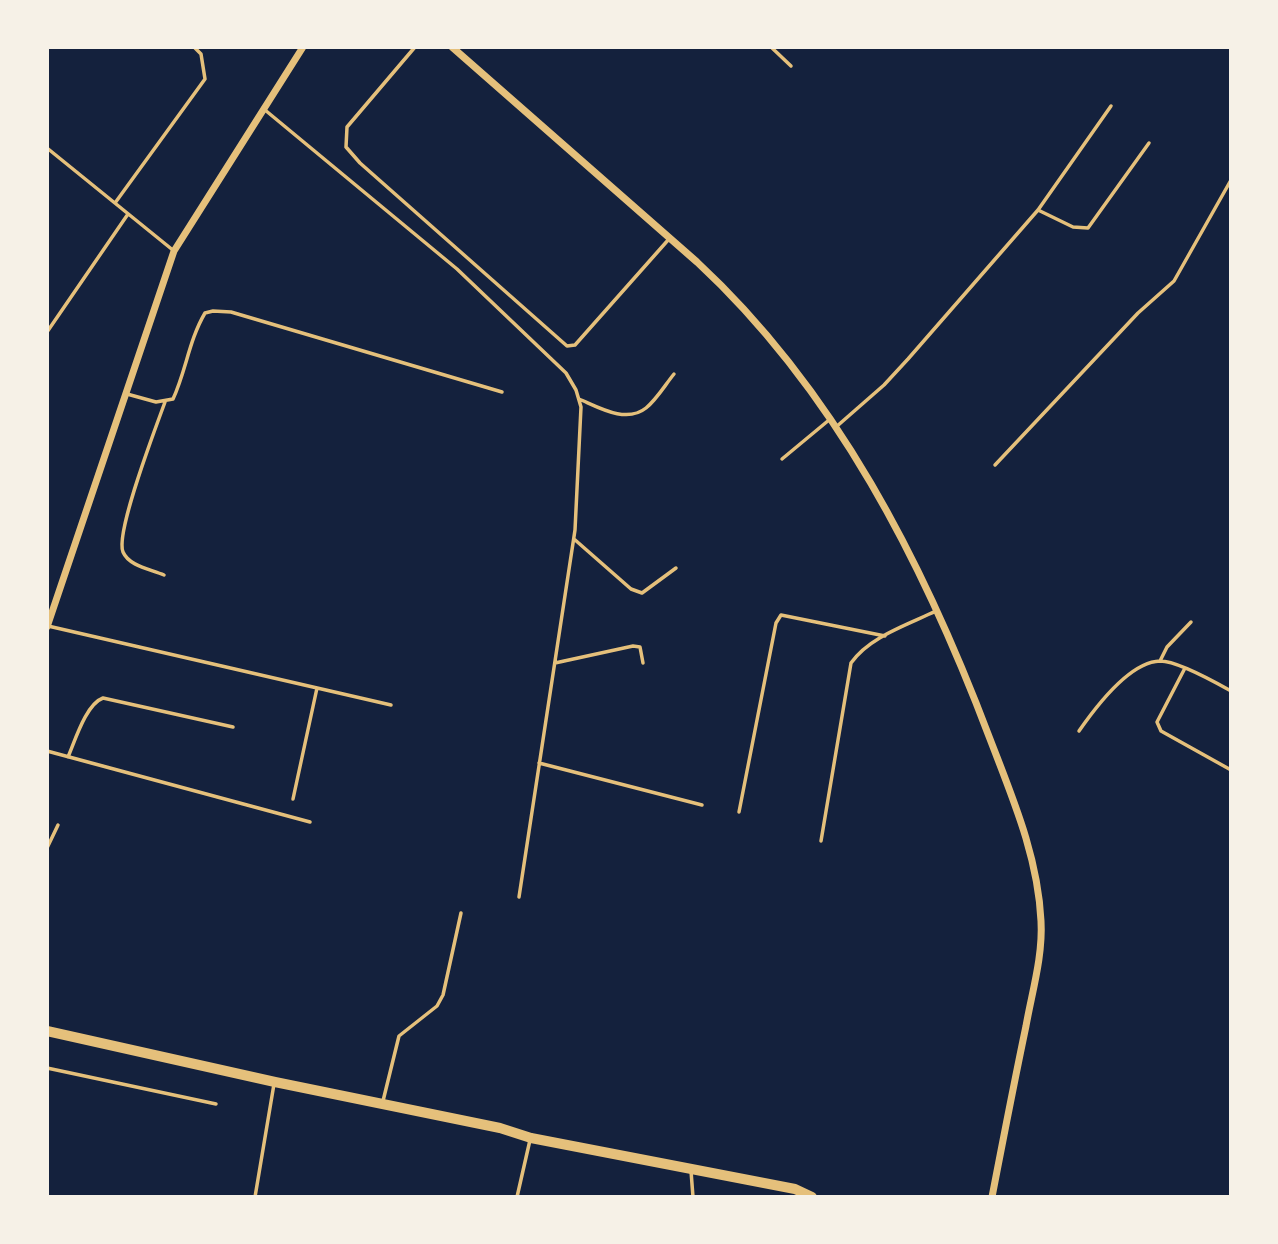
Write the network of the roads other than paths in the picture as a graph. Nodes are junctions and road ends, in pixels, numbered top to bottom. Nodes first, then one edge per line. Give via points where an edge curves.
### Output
1 (194, 47) edge
2 (303, 47) edge
3 (415, 47) edge
4 (453, 47) edge
5 (771, 47) edge
6 (791, 66) dead end
7 (1111, 106) dead end
8 (263, 108) junction
9 (1149, 143) dead end
10 (48, 151) edge
11 (1231, 180) edge
12 (115, 203) junction
13 (1038, 210) junction
14 (128, 214) junction
15 (670, 238) junction
16 (174, 251) junction
17 (47, 332) edge
18 (674, 374) dead end
19 (502, 392) dead end
20 (125, 394) junction
21 (579, 399) junction
22 (165, 402) junction
23 (830, 418) junction
24 (836, 427) junction
25 (782, 459) dead end
26 (995, 465) dead end
27 (574, 539) junction
28 (676, 568) dead end
29 (164, 575) dead end
30 (937, 610) junction
31 (1191, 622) dead end
32 (48, 627) edge
33 (885, 636) junction
34 (1160, 661) junction
35 (555, 663) junction
36 (643, 663) dead end
37 (1185, 668) junction
38 (317, 688) junction
39 (1231, 691) edge
40 (391, 705) dead end
41 (233, 727) dead end
42 (1079, 731) dead end
43 (47, 751) edge
44 (68, 758) junction
45 (539, 763) junction
46 (1231, 770) edge
47 (293, 799) dead end
48 (702, 805) dead end
49 (739, 812) dead end
50 (310, 822) dead end
51 (58, 825) dead end
52 (821, 841) dead end
53 (47, 848) edge
54 (519, 897) dead end
55 (461, 914) dead end
56 (47, 1031) edge
57 (47, 1068) edge
58 (275, 1082) junction
59 (216, 1104) dead end
60 (383, 1104) junction
61 (531, 1138) junction
62 (691, 1169) junction
63 (255, 1197) edge
64 (517, 1197) edge
65 (693, 1197) edge
66 (812, 1197) edge
67 (992, 1197) edge

1 - 12 lane via 201,54 205,79
2 - 8 street
3 - 15 lane via 347,127 346,147 567,346 575,345
4 - 15 street
5 - 6 lane
7 - 13 lane
8 - 16 street
8 - 21 lane via 457,269 566,373
9 - 13 lane via 1088,228 1073,227
10 - 12 lane
11 - 26 lane via 1174,281
12 - 14 lane
13 - 24 lane via 884,385
14 - 16 lane
14 - 17 lane
15 - 23 street via 762,328
16 - 20 street
18 - 21 lane via 645,410 612,413
19 - 22 lane via 213,310 205,313 197,326 183,379 173,399
20 - 22 lane
20 - 32 street
21 - 27 lane
22 - 29 lane via 121,544 131,562
23 - 24 street
23 - 25 lane
24 - 30 street via 912,555
27 - 28 lane via 631,589 642,593
27 - 35 lane
30 - 33 lane
30 - 67 street via 1025,831 1037,880 1041,924 1036,972
31 - 34 lane
32 - 38 lane
33 - 49 lane via 781,615
33 - 52 lane via 859,652 851,663
34 - 37 lane
34 - 42 lane via 1134,670
35 - 36 lane via 633,646 640,647
35 - 45 lane
37 - 39 lane
37 - 46 lane via 1157,722 1161,731
38 - 40 lane
38 - 47 lane
41 - 44 lane via 103,698 89,709
43 - 44 lane
44 - 50 lane
45 - 48 lane
45 - 54 lane
51 - 53 lane
55 - 60 lane via 443,995 437,1006 400,1036
56 - 58 main road
57 - 59 lane
58 - 60 main road
58 - 63 lane
60 - 61 main road
61 - 62 main road
61 - 64 lane
62 - 65 lane
62 - 66 main road via 795,1189

